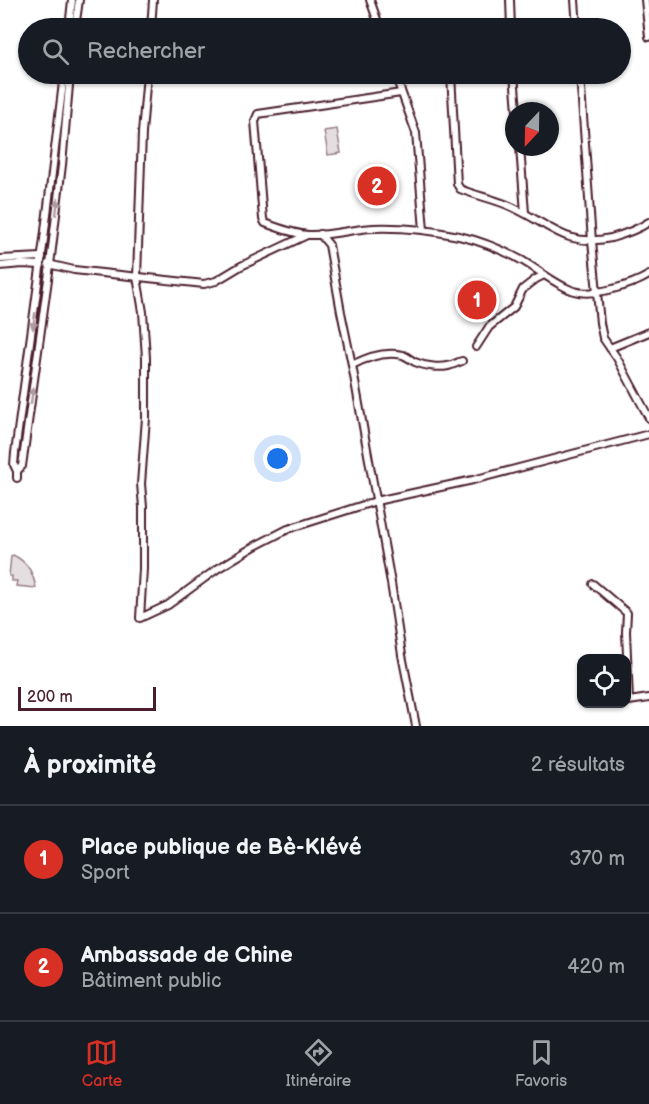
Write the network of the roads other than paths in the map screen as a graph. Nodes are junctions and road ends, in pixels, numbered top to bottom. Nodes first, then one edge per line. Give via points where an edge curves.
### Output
1 (72, 0) edge
2 (79, 0) edge
3 (153, 0) edge
4 (370, 0) edge
5 (510, 0) edge
6 (575, 0) edge
7 (645, 0) edge
8 (70, 18) edge
9 (76, 18) edge
10 (152, 18) edge
11 (376, 18) edge
12 (511, 18) edge
13 (576, 18) edge
14 (649, 37) edge
15 (64, 84) edge
16 (69, 84) edge
17 (146, 84) edge
18 (398, 84) edge
19 (452, 84) edge
20 (515, 84) edge
21 (581, 84) edge
22 (401, 93) junction
23 (516, 102) edge
24 (62, 128) junction
25 (521, 156) edge
26 (525, 213) junction
27 (649, 222) edge
28 (424, 230) junction
29 (320, 234) junction
30 (308, 235) junction
31 (592, 241) junction
32 (0, 259) edge
33 (41, 262) junction
34 (50, 265) junction
35 (0, 266) edge
36 (544, 274) junction
37 (649, 275) edge
38 (137, 277) junction
39 (596, 293) junction
40 (649, 332) edge
41 (476, 347) dead end
42 (610, 348) junction
43 (462, 361) dead end
44 (352, 365) junction
45 (649, 418) edge
46 (649, 434) edge
47 (376, 501) junction
48 (593, 584) dead end
49 (649, 698) edge
50 (416, 726) edge

1 - 8 street
2 - 9 street
3 - 10 street
4 - 11 street
5 - 12 street
6 - 13 street
7 - 14 street
15 - 24 street
16 - 24 street
17 - 38 street
18 - 22 street
19 - 26 street via 459,189
20 - 23 street
21 - 31 street
22 - 28 street via 416,133
22 - 30 street via 260,112 257,116 263,221
24 - 33 street
34 -> 24 street
25 - 26 street
26 - 31 street via 565,236
27 - 31 street via 632,232
28 - 29 street via 370,228
28 - 36 street via 485,244
29 - 30 street
29 - 44 street via 329,245
30 - 38 street via 204,284
31 - 39 street
32 - 33 street
33 - 34 street
33 -> 34 street via 15,453 17,475 22,466
33 - 35 street
34 - 38 street
36 - 39 street via 574,291
36 - 41 street via 523,289 514,307 489,327
37 - 39 street
38 - 47 street via 146,358 140,618 168,605 217,569 288,529
39 - 42 street via 603,338
40 - 42 street
42 - 45 street
43 - 44 street via 430,366 401,355 380,355
44 - 47 street
46 - 47 street
47 - 50 street
48 - 49 street via 627,613 628,702

